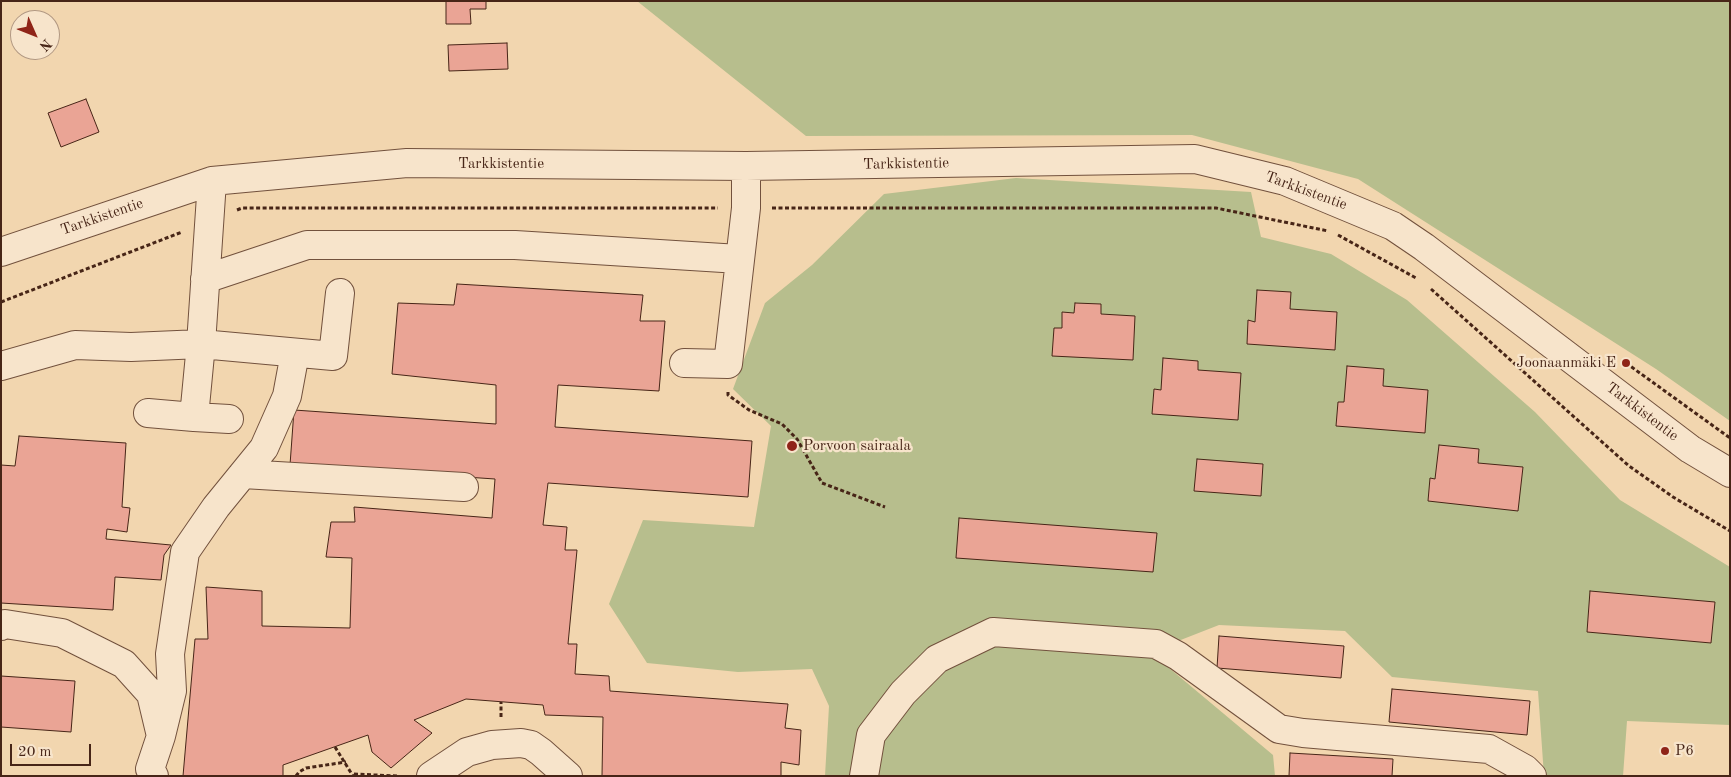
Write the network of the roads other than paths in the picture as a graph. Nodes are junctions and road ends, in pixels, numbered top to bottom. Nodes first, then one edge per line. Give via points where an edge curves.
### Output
1 (746, 166) junction
2 (212, 181) junction
3 (1, 252) edge
4 (740, 258) junction
5 (205, 279) junction
6 (340, 293) dead end
7 (201, 344) junction
8 (295, 353) junction
9 (684, 363) dead end
10 (1, 366) edge
11 (148, 413) dead end
12 (194, 417) junction
13 (229, 419) dead end
14 (1730, 473) edge
15 (243, 474) junction
16 (464, 487) dead end
17 (1, 626) edge
18 (161, 736) junction
19 (145, 773) edge
20 (431, 776) edge
21 (568, 776) edge
22 (864, 776) edge
23 (1532, 776) edge

1 - 2 street, Tarkkistentie via 408,163
1 - 4 street via 746,208
1 - 14 street, Tarkkistentie via 1194,160 1285,181 1393,226 1690,449
2 - 3 street, Tarkkistentie
2 - 5 street
4 - 5 street via 515,245 308,245
4 - 9 street via 728,364
5 - 7 street
6 - 8 street via 333,356
7 - 8 street
7 - 10 street via 75,345
7 - 12 street
8 - 15 street via 287,396 264,448
11 - 12 street
12 - 13 street
15 - 16 street
15 - 18 street via 185,552 170,654 172,691
17 - 18 street via 62,633 124,664 152,694
18 - 19 street
20 - 21 street via 467,752 492,745 522,743 541,752
22 - 23 street via 871,735 902,694 937,659 993,632 1156,644 1279,728 1303,734 1489,750

